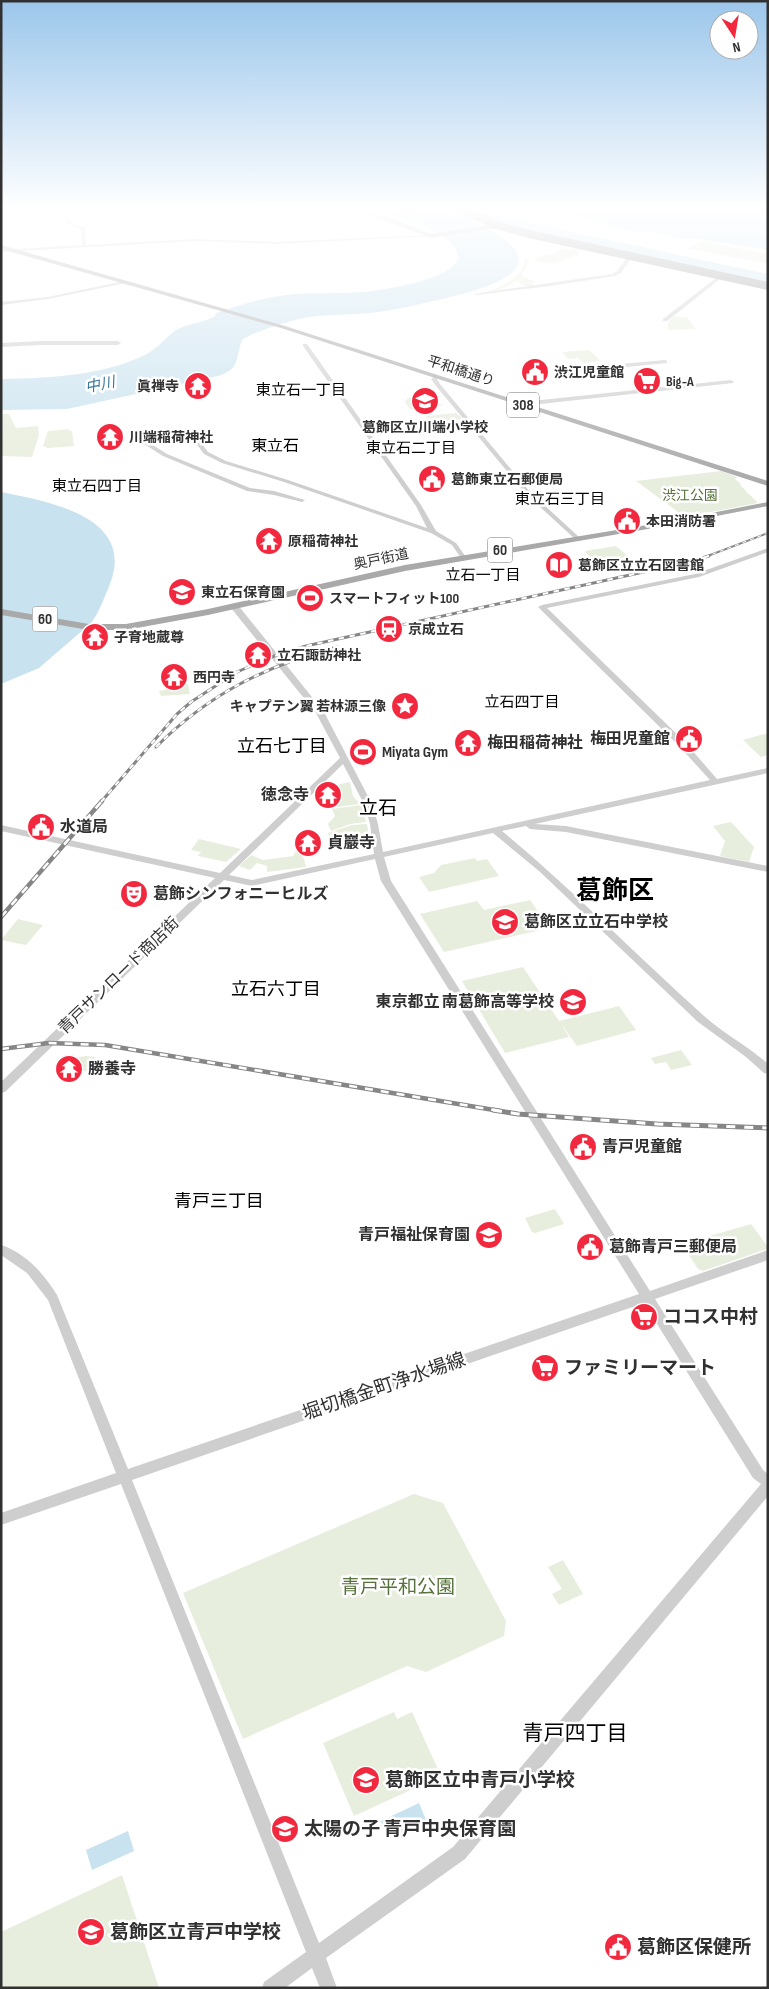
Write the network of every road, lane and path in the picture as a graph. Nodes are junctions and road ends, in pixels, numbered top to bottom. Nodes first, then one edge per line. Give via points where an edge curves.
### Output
1 (34, 300) edge
2 (186, 300) edge
3 (691, 300) edge
4 (1, 304) edge
5 (665, 320) dead end
6 (118, 343) dead end
7 (305, 344) dead end
8 (1, 345) edge
9 (665, 362) dead end
10 (576, 370) dead end
11 (437, 377) junction
12 (731, 382) dead end
13 (522, 404) junction
14 (202, 437) dead end
15 (143, 441) dead end
16 (768, 484) edge
17 (302, 500) dead end
18 (768, 504) edge
19 (433, 532) junction
20 (577, 538) junction
21 (768, 550) edge
22 (463, 557) junction
23 (234, 606) junction
24 (1, 612) edge
25 (344, 759) junction
26 (768, 770) edge
27 (716, 782) junction
28 (514, 826) junction
29 (1, 828) edge
30 (495, 830) junction
31 (379, 855) junction
32 (768, 869) edge
33 (220, 877) junction
34 (768, 1070) edge
35 (1, 1089) edge
36 (1, 1250) edge
37 (768, 1255) edge
38 (647, 1297) junction
39 (124, 1477) junction
40 (768, 1482) edge
41 (768, 1486) edge
42 (1, 1519) edge
43 (316, 1954) junction
44 (270, 1988) edge
45 (329, 1988) edge

1 - 4 street
2 - 11 main road, 平和橋通り / 308
3 - 5 street
6 - 8 street
7 - 19 street via 419,506
9 - 10 street
11 - 13 main road, 平和橋通り / 308
11 - 20 street via 434,379 438,385 528,493
12 - 13 street
13 - 16 main road, 平和橋通り / 308
14 - 19 street via 198,442 202,449 224,462
15 - 17 street via 165,455 249,490
18 - 20 main road, 奥戸街道 / 60
19 - 22 street via 454,544
20 - 22 main road, 奥戸街道 / 60
21 - 27 street via 698,576 542,607 681,743
22 - 23 main road, 奥戸街道 / 60
23 - 24 main road, 奥戸街道 / 60 via 130,627 89,627
23 - 25 street via 320,712
25 - 31 street via 368,804
25 - 33 street, 青戸サンロード商店街
26 - 27 street
27 - 28 street
28 - 30 street
28 - 32 street via 566,829
29 - 33 street
30 - 31 street
30 - 34 street via 542,869 702,1020
31 - 33 street via 252,883
31 - 38 street via 386,880
33 - 35 street, 青戸サンロード商店街
36 - 39 street via 30,1268 53,1298
37 - 38 street, 堀切橋金町浄水場線
38 - 39 street, 堀切橋金町浄水場線
38 - 40 street via 758,1474
39 - 42 street, 堀切橋金町浄水場線
39 - 43 street
41 - 43 street via 459,1853
43 - 44 street
43 - 45 street

